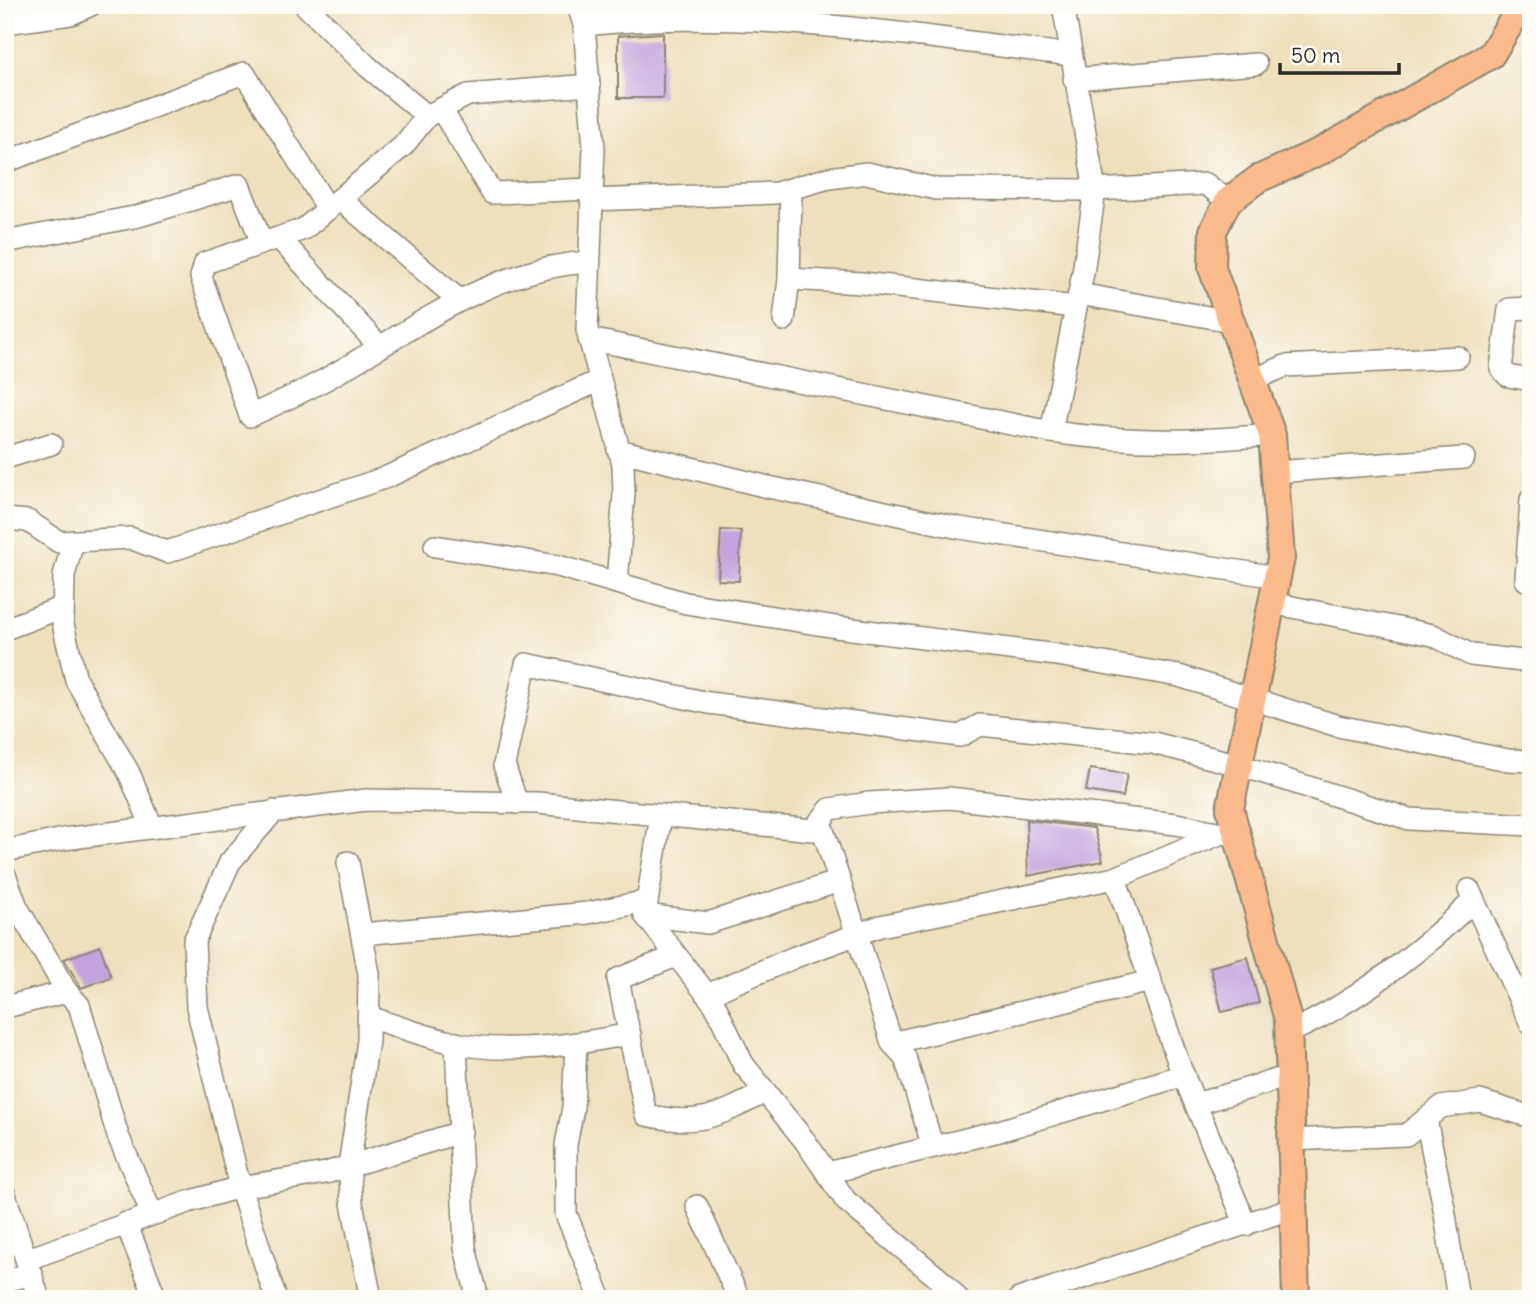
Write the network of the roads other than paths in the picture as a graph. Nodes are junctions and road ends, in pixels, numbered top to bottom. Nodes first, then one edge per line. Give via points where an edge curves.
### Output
1 (91, 5) edge
2 (305, 5) edge
3 (1063, 5) edge
4 (1517, 5) edge
5 (783, 14) edge
6 (581, 15) edge
7 (5, 23) edge
8 (1071, 55) junction
9 (1256, 64) dead end
10 (1074, 79) junction
11 (589, 85) junction
12 (434, 113) junction
13 (5, 163) edge
14 (791, 189) junction
15 (1095, 190) junction
16 (591, 195) junction
17 (1228, 201) junction
18 (334, 204) junction
19 (271, 241) junction
20 (5, 242) edge
21 (589, 262) junction
22 (789, 279) junction
23 (459, 300) junction
24 (1078, 301) junction
25 (1531, 308) edge
26 (784, 320) dead end
27 (1231, 321) junction
28 (589, 340) junction
29 (380, 347) junction
30 (1458, 357) dead end
31 (1253, 380) junction
32 (1531, 380) edge
33 (598, 381) junction
34 (1051, 432) junction
35 (1272, 435) junction
36 (51, 444) dead end
37 (618, 450) junction
38 (5, 458) edge
39 (1464, 458) dead end
40 (1275, 472) junction
41 (1531, 499) edge
42 (5, 519) edge
43 (73, 541) junction
44 (435, 546) dead end
45 (1277, 577) junction
46 (1526, 580) dead end
47 (617, 583) junction
48 (1272, 603) junction
49 (63, 607) junction
50 (5, 629) edge
51 (1531, 662) edge
52 (1253, 697) junction
53 (1531, 761) edge
54 (1239, 765) junction
55 (517, 803) junction
56 (274, 811) junction
57 (661, 815) junction
58 (820, 821) junction
59 (1531, 825) edge
60 (152, 827) junction
61 (1230, 834) junction
62 (5, 851) edge
63 (348, 862) dead end
64 (5, 874) edge
65 (1115, 878) junction
66 (840, 881) junction
67 (646, 908) junction
68 (362, 934) junction
69 (858, 934) junction
70 (676, 956) junction
71 (1151, 981) junction
72 (67, 992) junction
73 (707, 995) junction
74 (5, 1007) edge
75 (369, 1017) junction
76 (1531, 1024) edge
77 (1288, 1033) junction
78 (630, 1034) junction
79 (456, 1043) junction
80 (892, 1043) junction
81 (576, 1045) junction
82 (1184, 1075) junction
83 (1289, 1076) junction
84 (765, 1092) junction
85 (1196, 1104) junction
86 (1531, 1117) edge
87 (1426, 1119) junction
88 (461, 1132) junction
89 (1291, 1140) junction
90 (933, 1147) junction
91 (349, 1166) junction
92 (827, 1173) junction
93 (240, 1186) junction
94 (5, 1195) edge
95 (698, 1206) dead end
96 (1293, 1208) junction
97 (152, 1214) junction
98 (126, 1223) junction
99 (1246, 1225) junction
100 (30, 1266) junction
101 (5, 1281) edge
102 (39, 1299) edge
103 (156, 1299) edge
104 (276, 1299) edge
105 (370, 1299) edge
106 (478, 1299) edge
107 (601, 1299) edge
108 (739, 1299) edge
109 (957, 1299) edge
110 (1019, 1299) edge
111 (1296, 1299) edge
112 (1458, 1299) edge

1 - 7 street via 71,15
2 - 12 street via 367,66
3 - 8 street
4 - 17 main road via 1491,55 1321,151 1258,179
5 - 6 street via 743,20
5 - 8 street via 854,28
6 - 11 street
8 - 10 street
9 - 10 street
10 - 15 street
11 - 12 street via 468,95
11 - 16 street via 594,148
12 - 16 street via 492,193
12 - 18 street via 403,146
13 - 18 street via 244,73
14 - 15 street via 867,173 936,189
14 - 16 street via 776,193
14 - 22 street
15 - 17 street via 1206,184
15 - 24 street
16 - 21 street
17 - 27 main road via 1213,231 1212,268
18 - 19 street via 304,229
18 - 23 street
19 - 20 street via 239,185 139,216
19 - 29 street
19 - 29 street via 205,263 201,277 250,416
21 - 23 street via 553,264
21 - 28 street
22 - 24 street
22 - 26 street
23 - 29 street
24 - 27 street
24 - 34 street
25 - 32 street via 1509,309 1501,368 1507,376
27 - 31 main road
28 - 33 street
28 - 34 street
30 - 31 street via 1285,366
31 - 35 main road
33 - 37 street
33 - 43 street via 387,477 167,552 130,538
34 - 35 street via 1185,442
35 - 40 main road
36 - 38 street
37 - 45 street via 960,528
37 - 47 street via 624,494
39 - 40 street
40 - 45 main road via 1281,558
41 - 46 street
42 - 43 street via 28,520 59,542
43 - 49 street via 64,576
44 - 47 street via 558,566
45 - 48 main road
47 - 52 street via 686,603 1057,655 1178,676
48 - 51 street via 1433,635 1471,655
48 - 52 main road
49 - 50 street
49 - 60 street via 76,680 129,773
52 - 53 street via 1338,726
52 - 54 main road
54 - 55 street via 1153,743 980,725 960,736 709,703 526,664 504,765
54 - 59 street via 1409,819
54 - 61 main road
55 - 56 street via 366,800
55 - 57 street
56 - 60 street
56 - 93 street via 230,862 194,941 197,1006
57 - 58 street via 813,830
57 - 67 street
58 - 61 street via 830,809 949,798
58 - 66 street
60 - 62 street
61 - 65 street
61 - 77 main road
63 - 68 street
64 - 72 street via 17,907
65 - 69 street
65 - 71 street
66 - 67 street via 708,923
66 - 69 street
67 - 68 street
67 - 70 street
68 - 75 street via 369,974
69 - 73 street
69 - 80 street
70 - 73 street
70 - 78 street via 618,979
71 - 80 street
71 - 82 street
72 - 74 street
72 - 97 street via 79,1005 118,1136
73 - 84 street via 743,1063
75 - 79 street
75 - 91 street
76 - 77 street via 1471,895 1415,952 1321,1019
77 - 83 main road
78 - 81 street
78 - 84 street via 646,1115 670,1120 717,1117
79 - 81 street
79 - 88 street
80 - 90 street via 905,1057
81 - 107 street via 566,1145 566,1214
82 - 85 street
82 - 90 street
83 - 85 street
83 - 89 main road
84 - 92 street
85 - 99 street
86 - 87 street via 1479,1101 1441,1107
87 - 89 street via 1406,1135
87 - 112 street
88 - 91 street
88 - 106 street via 465,1248
89 - 96 main road
90 - 92 street
91 - 93 street
91 - 105 street
92 - 109 street via 846,1201
93 - 97 street
93 - 104 street
94 - 100 street
95 - 108 street
96 - 99 street
96 - 111 main road
97 - 98 street
98 - 100 street
98 - 103 street
99 - 110 street
100 - 101 street
100 - 102 street

